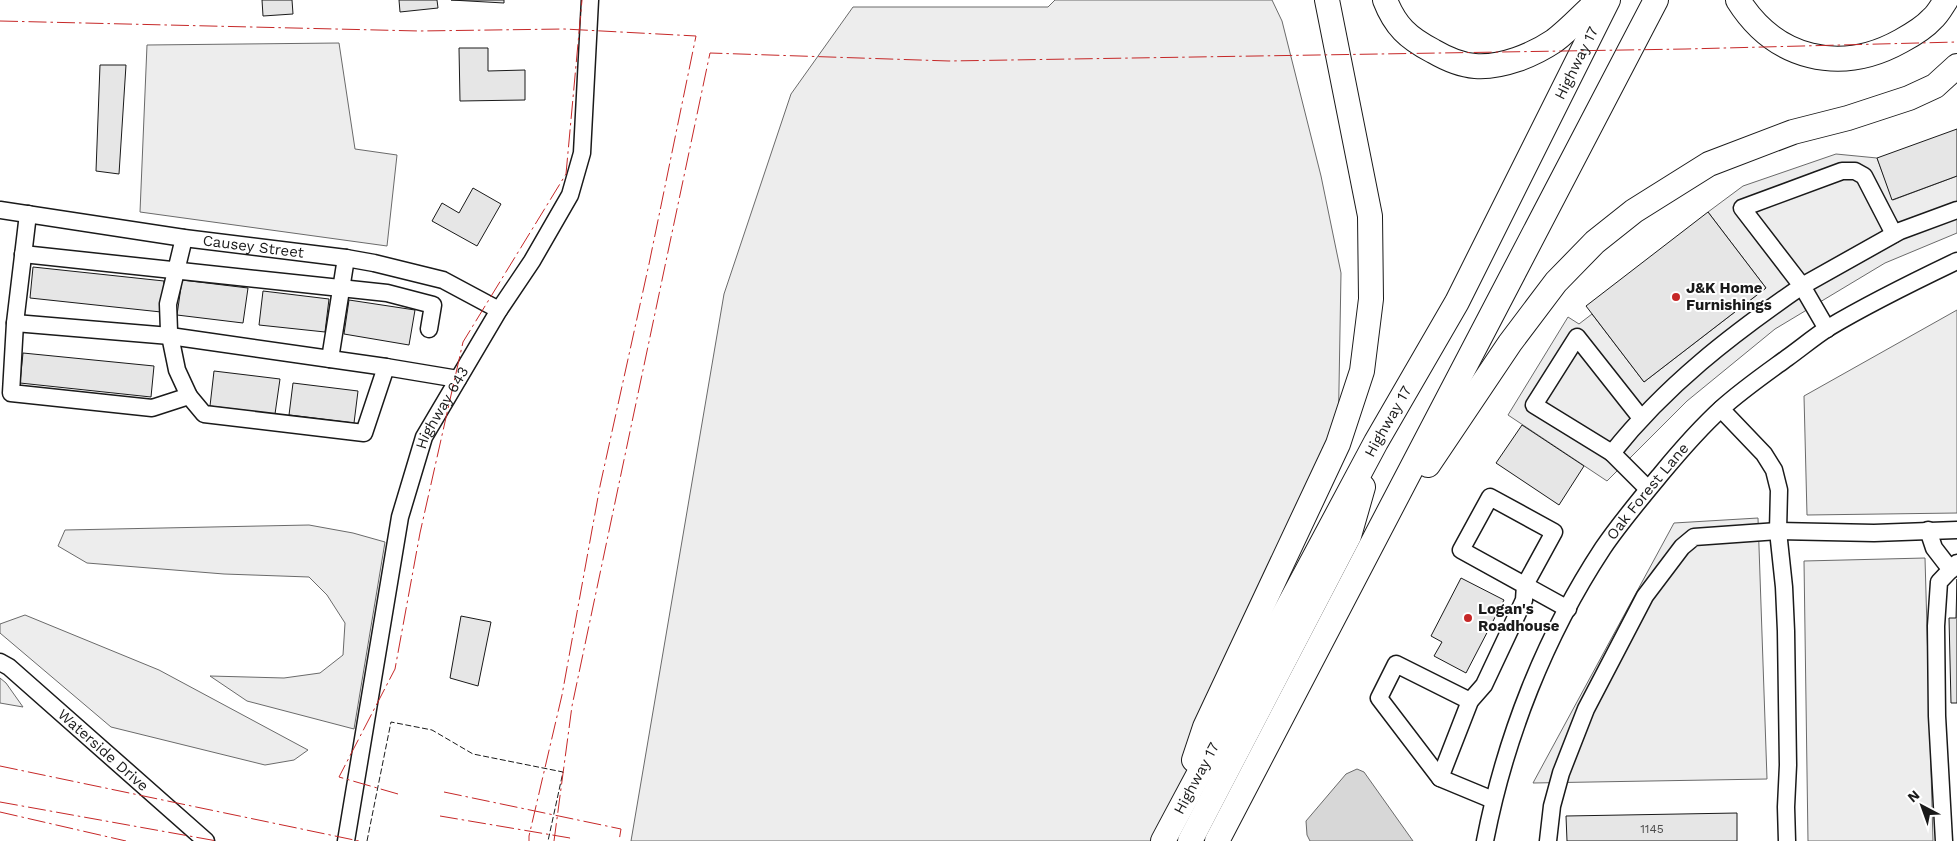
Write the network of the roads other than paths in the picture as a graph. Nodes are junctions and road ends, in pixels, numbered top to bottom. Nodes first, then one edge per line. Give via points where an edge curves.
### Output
1 (590, 0) edge
2 (1327, 0) edge
3 (1385, 0) edge
4 (1599, 0) edge
5 (1608, 0) edge
6 (1656, 0) edge
7 (1738, 0) edge
8 (1946, 0) edge
9 (1957, 66) edge
10 (0, 210) edge
11 (1957, 210) edge
12 (28, 214) junction
13 (1894, 234) junction
14 (184, 238) junction
15 (23, 254) junction
16 (346, 258) junction
17 (1957, 261) edge
18 (175, 270) junction
19 (1802, 286) junction
20 (340, 289) junction
21 (499, 310) junction
22 (15, 323) junction
23 (429, 329) dead end
24 (1827, 329) junction
25 (170, 336) junction
26 (330, 359) junction
27 (386, 368) junction
28 (458, 379) junction
29 (189, 396) junction
30 (1721, 409) junction
31 (1641, 418) junction
32 (1376, 442) junction
33 (1612, 454) junction
34 (1648, 489) junction
35 (1928, 530) junction
36 (1957, 530) edge
37 (1778, 531) junction
38 (1954, 567) edge
39 (1358, 571) junction
40 (1525, 585) junction
41 (1568, 608) junction
42 (0, 662) edge
43 (1470, 701) junction
44 (1440, 778) junction
45 (1493, 800) junction
46 (1168, 832) edge
47 (206, 841) edge
48 (346, 841) edge
49 (1190, 841) edge
50 (1217, 841) edge
51 (1485, 841) edge
52 (1548, 841) edge
53 (1787, 841) edge
54 (1944, 841) edge

1 - 21 street, Highway 643 via 582,153 570,195
2 - 46 highway via 1370,216 1372,299 1362,372 1338,444 1205,727
3 - 4 highway via 1391,16 1413,40 1446,58 1475,66 1500,64 1530,55 1555,40
5 - 32 highway, Highway 17 via 1457,302
6 - 39 highway
7 - 8 highway via 1754,23 1771,38 1812,56 1836,60 1861,57 1913,34 1933,18
9 - 39 highway via 1934,86 1909,98 1793,132 1709,164 1634,211 1595,242 1556,282 1510,343
10 - 12 street, Causey Street
11 - 13 street
12 - 14 street, Causey Street
12 - 15 street
13 - 19 street
13 - 19 street via 1864,176 1855,171 1842,171 1742,208
14 - 16 street, Causey Street
14 - 18 street
15 - 18 street
15 - 22 street
16 - 20 street
16 - 21 street, Causey Street via 443,280
17 - 24 street, Oak Forest Lane
18 - 20 street
18 - 25 street via 168,304
19 - 24 street
19 - 31 street via 1744,326 1687,372
20 - 23 street via 387,293 433,305
20 - 26 street
21 - 28 street, Highway 643
22 - 25 street
22 - 29 street via 11,393 152,408
24 - 30 street, Oak Forest Lane
25 - 26 street
25 - 29 street via 176,370
26 - 27 street
27 - 28 street
27 - 29 street via 364,433 204,414
28 - 48 street, Highway 643 via 424,436 400,517
30 - 34 street, Oak Forest Lane
30 - 37 street via 1764,454 1774,470 1779,490
31 - 33 street
31 - 33 street via 1577,337 1534,405
32 - 46 highway, Highway 17
32 - 49 highway via 1349,536
33 - 34 street
34 - 41 street, Oak Forest Lane via 1603,548
35 - 36 street
35 - 37 street via 1874,533
35 - 38 street via 1934,548
37 - 52 street via 1694,537 1682,547 1650,589 1586,709 1561,773 1552,806
37 - 53 street via 1786,631
38 - 54 street via 1939,582 1936,626
39 - 50 highway
40 - 40 street via 1554,532 1490,497 1461,550
40 - 41 street
40 - 43 street via 1524,600 1512,626 1484,685
41 - 45 street, Oak Forest Lane via 1537,671 1514,730
42 - 47 street, Waterside Drive
43 - 44 street
43 - 44 street via 1396,664 1379,698
44 - 45 street
45 - 51 street, Oak Forest Lane

